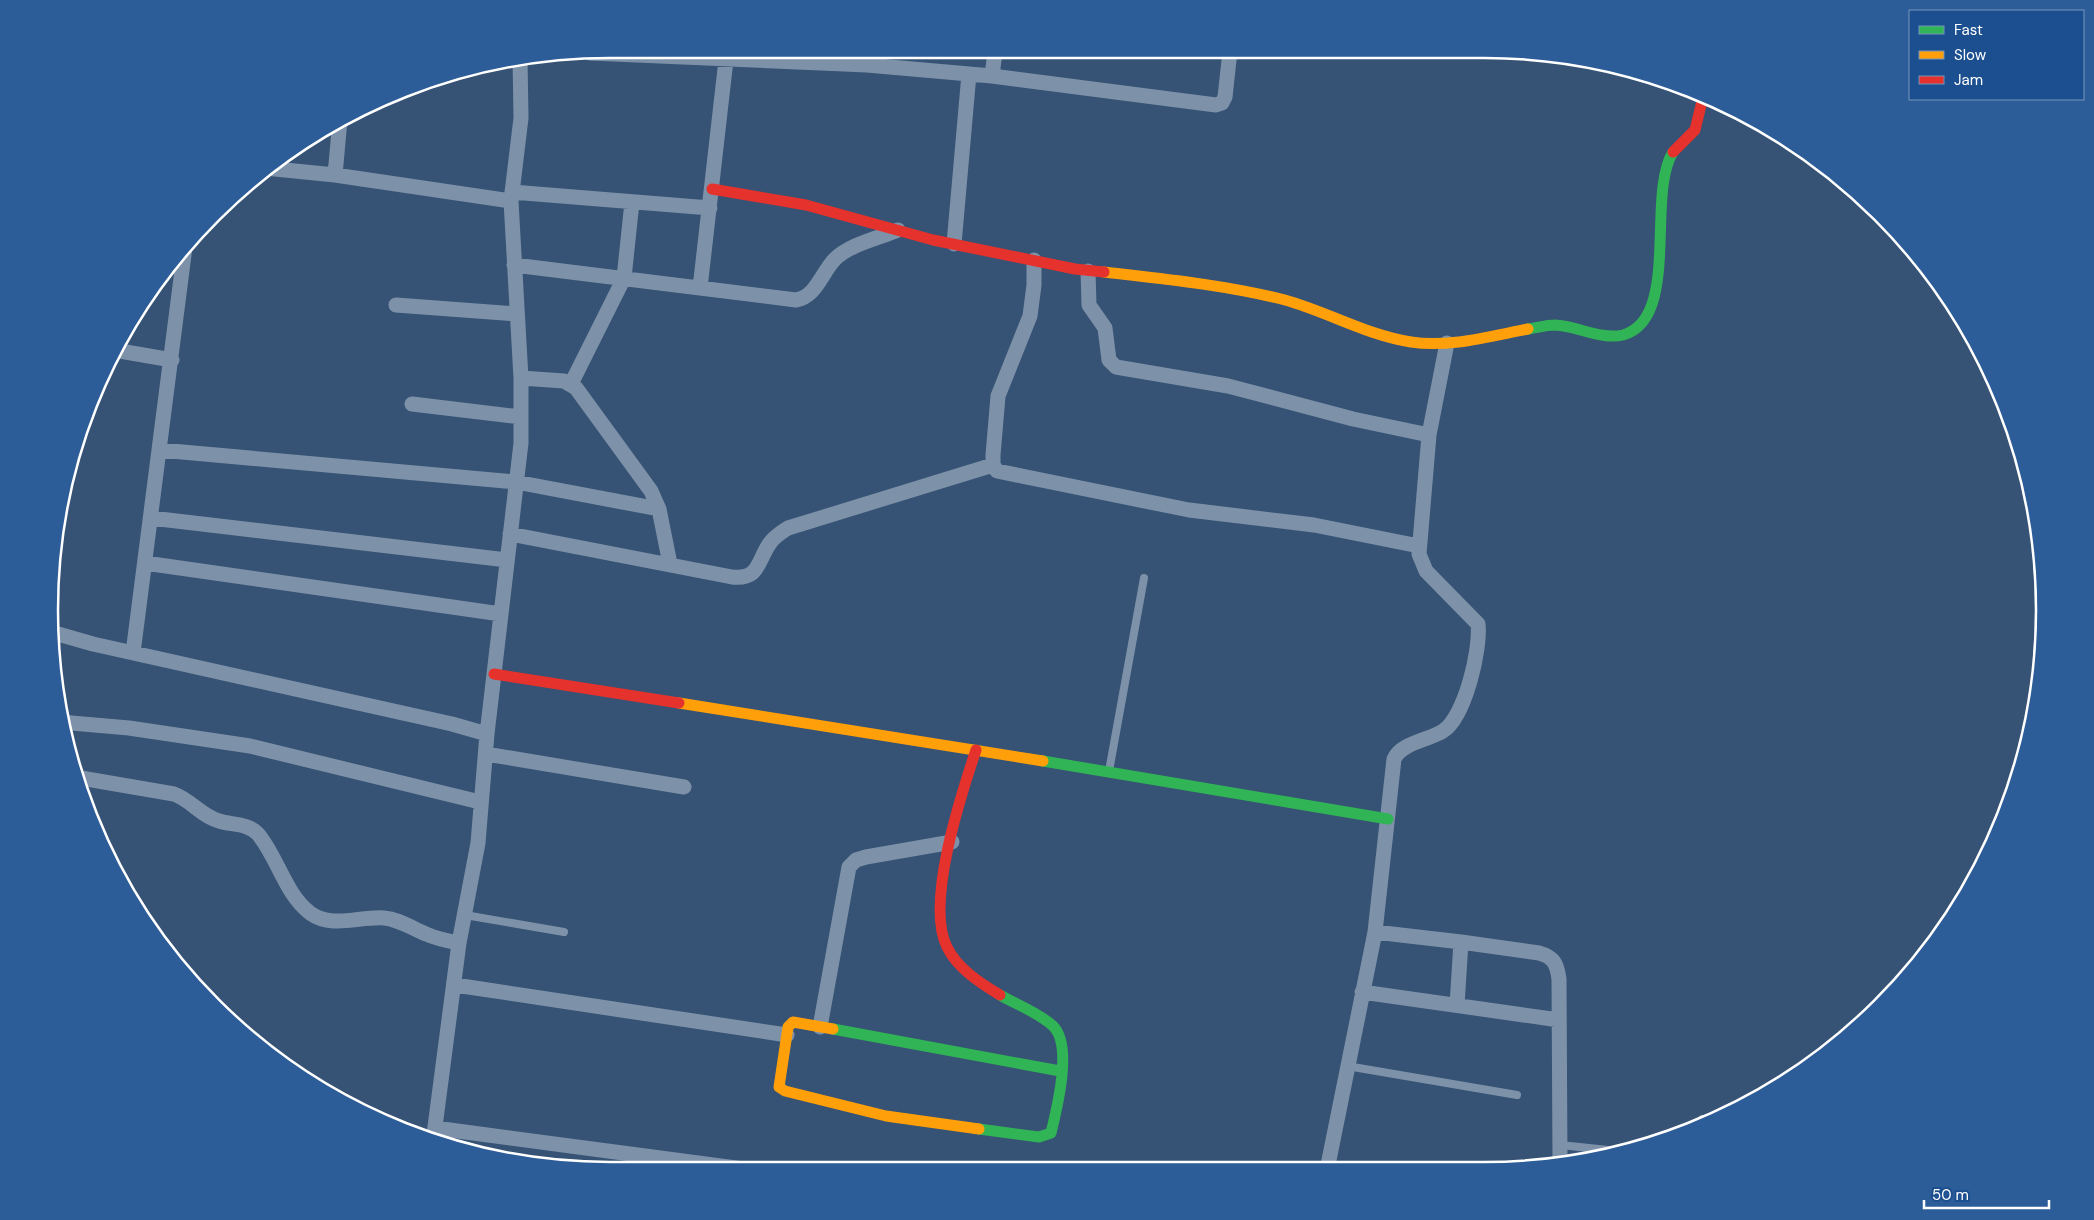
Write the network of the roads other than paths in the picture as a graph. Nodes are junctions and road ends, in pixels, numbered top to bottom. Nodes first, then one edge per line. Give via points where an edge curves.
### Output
1 (687, 58) edge
2 (995, 58) edge
3 (1229, 58) edge
4 (868, 59) edge
5 (726, 60) junction
6 (520, 65) edge
7 (969, 74) junction
8 (992, 76) junction
9 (1702, 103) edge
10 (339, 129) edge
11 (278, 169) edge
12 (335, 175) junction
13 (712, 189) junction
14 (512, 196) junction
15 (632, 202) junction
16 (710, 208) junction
17 (898, 230) junction
18 (954, 244) junction
19 (184, 260) edge
20 (1034, 260) junction
21 (514, 265) junction
22 (1088, 271) junction
23 (624, 278) junction
24 (700, 288) junction
25 (396, 305) dead end
26 (517, 314) junction
27 (1447, 343) junction
28 (122, 351) edge
29 (172, 360) junction
30 (521, 378) junction
31 (571, 384) junction
32 (412, 404) dead end
33 (521, 417) junction
34 (1430, 435) junction
35 (160, 450) junction
36 (993, 465) junction
37 (516, 482) junction
38 (659, 509) junction
39 (151, 518) junction
40 (510, 534) junction
41 (1419, 546) junction
42 (507, 560) junction
43 (145, 563) junction
44 (670, 564) junction
45 (1144, 578) dead end
46 (501, 614) junction
47 (59, 634) edge
48 (133, 653) junction
49 (494, 674) junction
50 (69, 723) edge
51 (487, 734) junction
52 (976, 750) junction
53 (486, 754) junction
54 (1109, 772) junction
55 (84, 779) edge
56 (684, 787) dead end
57 (480, 802) junction
58 (1388, 819) junction
59 (952, 842) junction
60 (466, 915) junction
61 (564, 932) dead end
62 (1375, 932) junction
63 (1461, 942) junction
64 (459, 943) junction
65 (455, 985) junction
66 (1362, 992) junction
67 (1457, 1006) junction
68 (1559, 1020) junction
69 (820, 1027) junction
70 (787, 1035) junction
71 (1347, 1066) junction
72 (1060, 1071) junction
73 (1517, 1095) dead end
74 (434, 1134) edge
75 (441, 1136) edge
76 (1560, 1145) junction
77 (1603, 1149) edge
78 (1560, 1157) edge
79 (679, 1162) edge
80 (1329, 1162) edge

1 - 5 street
2 - 8 street
3 - 8 street via 1225,97 1216,105
4 - 5 street
4 - 7 street
5 - 13 street
6 - 14 street via 521,118
7 - 8 street
7 - 18 street
9 - 27 street via 1695,130 1672,153 1663,174 1658,276 1653,304 1638,328 1614,336 1543,325
10 - 12 street
11 - 12 street
12 - 14 street
13 - 16 street
13 - 17 street via 791,202
14 - 15 street
14 - 21 street
15 - 16 street
15 - 23 street
16 - 24 street
17 - 18 street
17 - 24 street via 843,253 812,291 801,299
18 - 20 street
19 - 29 street
20 - 22 street
20 - 36 street via 1030,316 998,396
21 - 23 street
21 - 26 street
22 - 27 street via 1187,281 1250,292 1287,301 1389,338
22 - 34 street via 1089,305 1104,328 1109,360 1116,367 1228,386 1353,419
23 - 24 street
23 - 31 street
25 - 26 street
26 - 30 street
27 - 34 street
28 - 29 street
29 - 35 street
30 - 31 street via 554,379
30 - 33 street
31 - 38 street via 645,482
32 - 33 street
33 - 37 street
34 - 41 street
35 - 37 street
35 - 39 street
36 - 41 street via 1002,473 1189,510 1314,525
36 - 44 street via 788,528 770,542 755,572 746,577
37 - 38 street
37 - 40 street
38 - 44 street
39 - 42 street
39 - 43 street
40 - 42 street
40 - 44 street
41 - 58 street via 1421,563 1426,571 1473,617 1479,628 1471,677 1452,723 1441,733 1395,756
42 - 46 street
43 - 46 street
43 - 48 street
45 - 54 lane
46 - 49 street
47 - 48 street
48 - 51 street
49 - 51 street
49 - 52 street
50 - 57 street via 250,746
51 - 53 street
52 - 54 street
52 - 59 street via 963,789
53 - 56 street
53 - 57 street
54 - 58 street
55 - 64 street via 174,794 218,821 247,827 268,848 299,903 312,914 332,921 386,918 439,939
57 - 60 street via 478,843
58 - 62 street
59 - 69 street via 866,857 856,860 848,868
59 - 72 street via 941,912 941,927 947,947 972,976 993,992 1058,1030 1063,1041
60 - 61 lane
60 - 64 street
62 - 63 street
62 - 66 street
63 - 67 street
63 - 68 street via 1552,958 1558,969
64 - 65 street
65 - 70 street
65 - 74 street
66 - 67 street
66 - 71 street
67 - 68 street
68 - 76 street
69 - 70 street via 793,1022
69 - 72 street
70 - 72 street via 778,1081 781,1088 878,1114 930,1123 1047,1136 1052,1130
71 - 73 lane
71 - 80 street
75 - 79 street
76 - 77 lane
76 - 78 street

